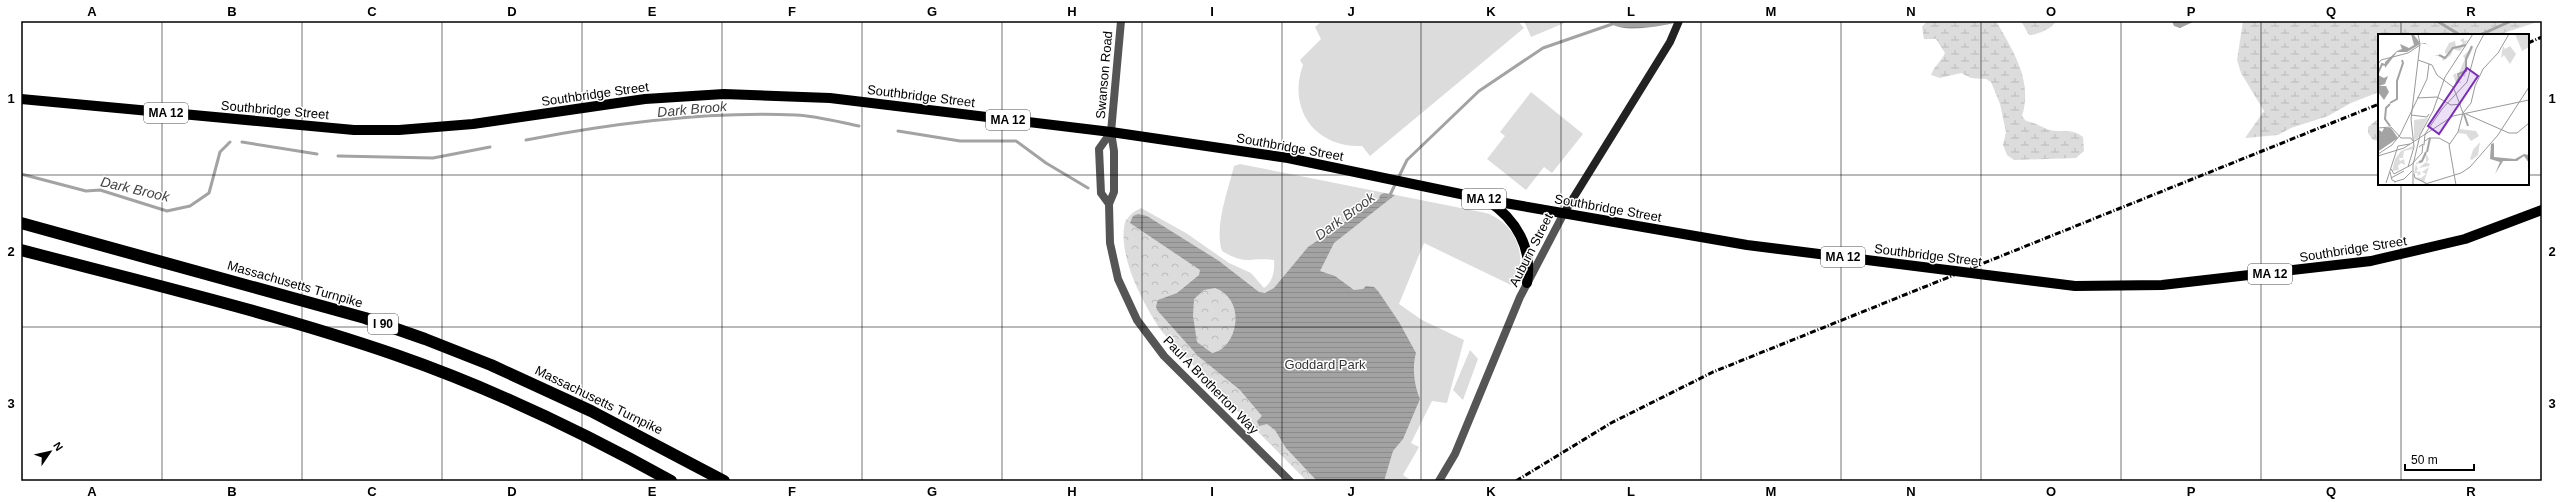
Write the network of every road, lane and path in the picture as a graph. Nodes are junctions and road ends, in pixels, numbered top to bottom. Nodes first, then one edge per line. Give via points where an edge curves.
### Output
1 (1121, 21) edge
2 (1679, 24) edge
3 (21, 99) edge
4 (1111, 132) junction
5 (1484, 199) junction
6 (1109, 204) junction
7 (2542, 210) edge
8 (1564, 214) junction
9 (21, 223) edge
10 (21, 250) edge
11 (1527, 283) junction
12 (671, 481) edge
13 (724, 481) edge
14 (1290, 481) edge
15 (1439, 481) edge

1 - 4 street, Swanson Road
2 - 8 main road, Auburn Street
3 - 4 main road, Southbridge Street / MA 12 via 254,122 354,130 399,130 473,124 645,99 724,94 780,94
4 - 5 main road, Southbridge Street / MA 12 via 1288,158
4 - 6 street, Paul A Brotherton Way via 1114,151 1114,192
4 - 6 street, Paul A Brotherton Way via 1099,149 1101,193
5 - 8 main road, Southbridge Street / MA 12
5 - 11 main road via 1503,213 1519,231 1528,262
6 - 14 street, Paul A Brotherton Way via 1110,243 1115,271 1140,325 1177,370
7 - 8 main road, Southbridge Street / MA 12 via 2465,239 2417,252 2312,270 2116,287 2075,286 1748,245
8 - 11 street, Auburn Street
9 - 13 highway, Massachusetts Turnpike / I 90 via 358,316 432,341 598,414
10 - 12 highway, I 90 via 306,327 397,355 550,418
11 - 15 street, Auburn Street via 1455,454

